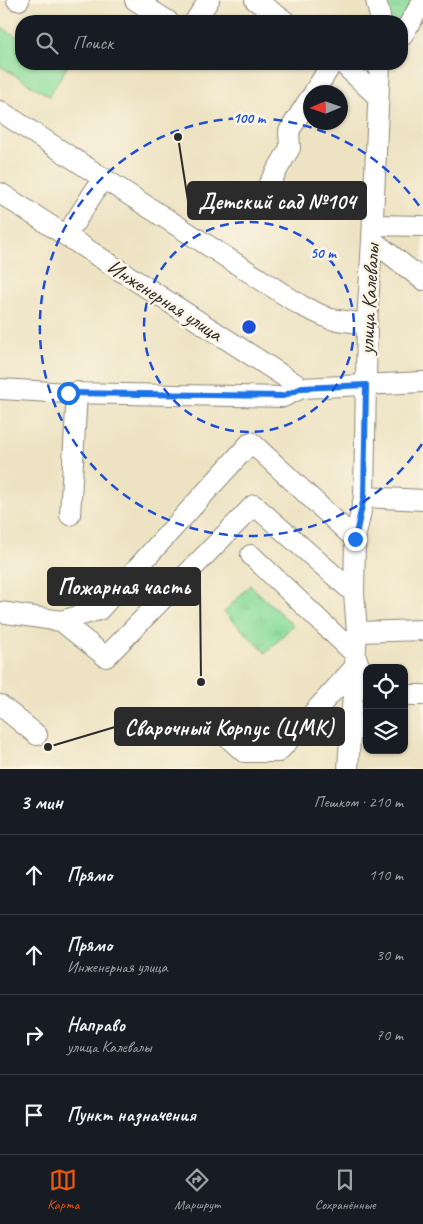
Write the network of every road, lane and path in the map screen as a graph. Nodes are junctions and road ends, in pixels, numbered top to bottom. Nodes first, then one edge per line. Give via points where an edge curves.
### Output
1 (134, 0) edge
2 (209, 0) edge
3 (255, 0) edge
4 (376, 0) edge
5 (423, 1) edge
6 (158, 15) edge
7 (199, 15) edge
8 (276, 15) edge
9 (380, 15) edge
10 (408, 26) edge
11 (328, 70) edge
12 (349, 70) edge
13 (380, 70) edge
14 (388, 70) edge
15 (318, 85) edge
16 (378, 97) junction
17 (303, 109) edge
18 (0, 111) edge
19 (103, 178) junction
20 (0, 193) edge
21 (260, 199) dead end
22 (423, 226) edge
23 (373, 232) junction
24 (66, 236) junction
25 (423, 280) edge
26 (367, 324) junction
27 (423, 382) edge
28 (366, 385) junction
29 (0, 388) edge
30 (302, 388) junction
31 (77, 392) junction
32 (364, 497) junction
33 (423, 500) edge
34 (70, 515) dead end
35 (355, 539) junction
36 (251, 555) dead end
37 (354, 593) junction
38 (0, 612) edge
39 (61, 622) junction
40 (423, 630) edge
41 (357, 632) junction
42 (354, 661) junction
43 (363, 680) edge
44 (408, 695) edge
45 (423, 695) edge
46 (0, 705) edge
47 (216, 727) dead end
48 (37, 735) dead end
49 (348, 769) edge

1 - 6 street
2 - 7 street
3 - 8 street
4 - 9 street
5 - 10 street
11 - 15 street
12 - 16 street
13 - 16 street, улица Калевалы
14 - 16 street
16 - 23 street, улица Калевалы
17 - 21 street via 289,131 290,148
18 - 19 street
19 - 24 street
19 - 26 street via 302,306 330,319
20 - 24 street, Инженерная улица
22 - 23 street
23 - 25 street
23 - 26 street, улица Калевалы
24 - 30 street, Инженерная улица
26 - 28 street, улица Калевалы
27 - 28 street
28 - 30 street
28 - 32 street, улица Калевалы
29 - 31 street
30 - 31 street via 283,396
31 - 34 street
32 - 33 street
32 - 35 street, улица Калевалы
35 - 37 street, улица Калевалы
35 - 39 street via 251,442 99,610
36 - 42 street
37 - 39 street via 254,505 106,657
37 - 41 street, улица Калевалы
38 - 39 street
40 - 41 street
41 - 42 street, улица Калевалы
42 - 43 street
42 - 47 street via 278,752 244,752
42 - 49 street, улица Калевалы
44 - 45 street
46 - 48 street

